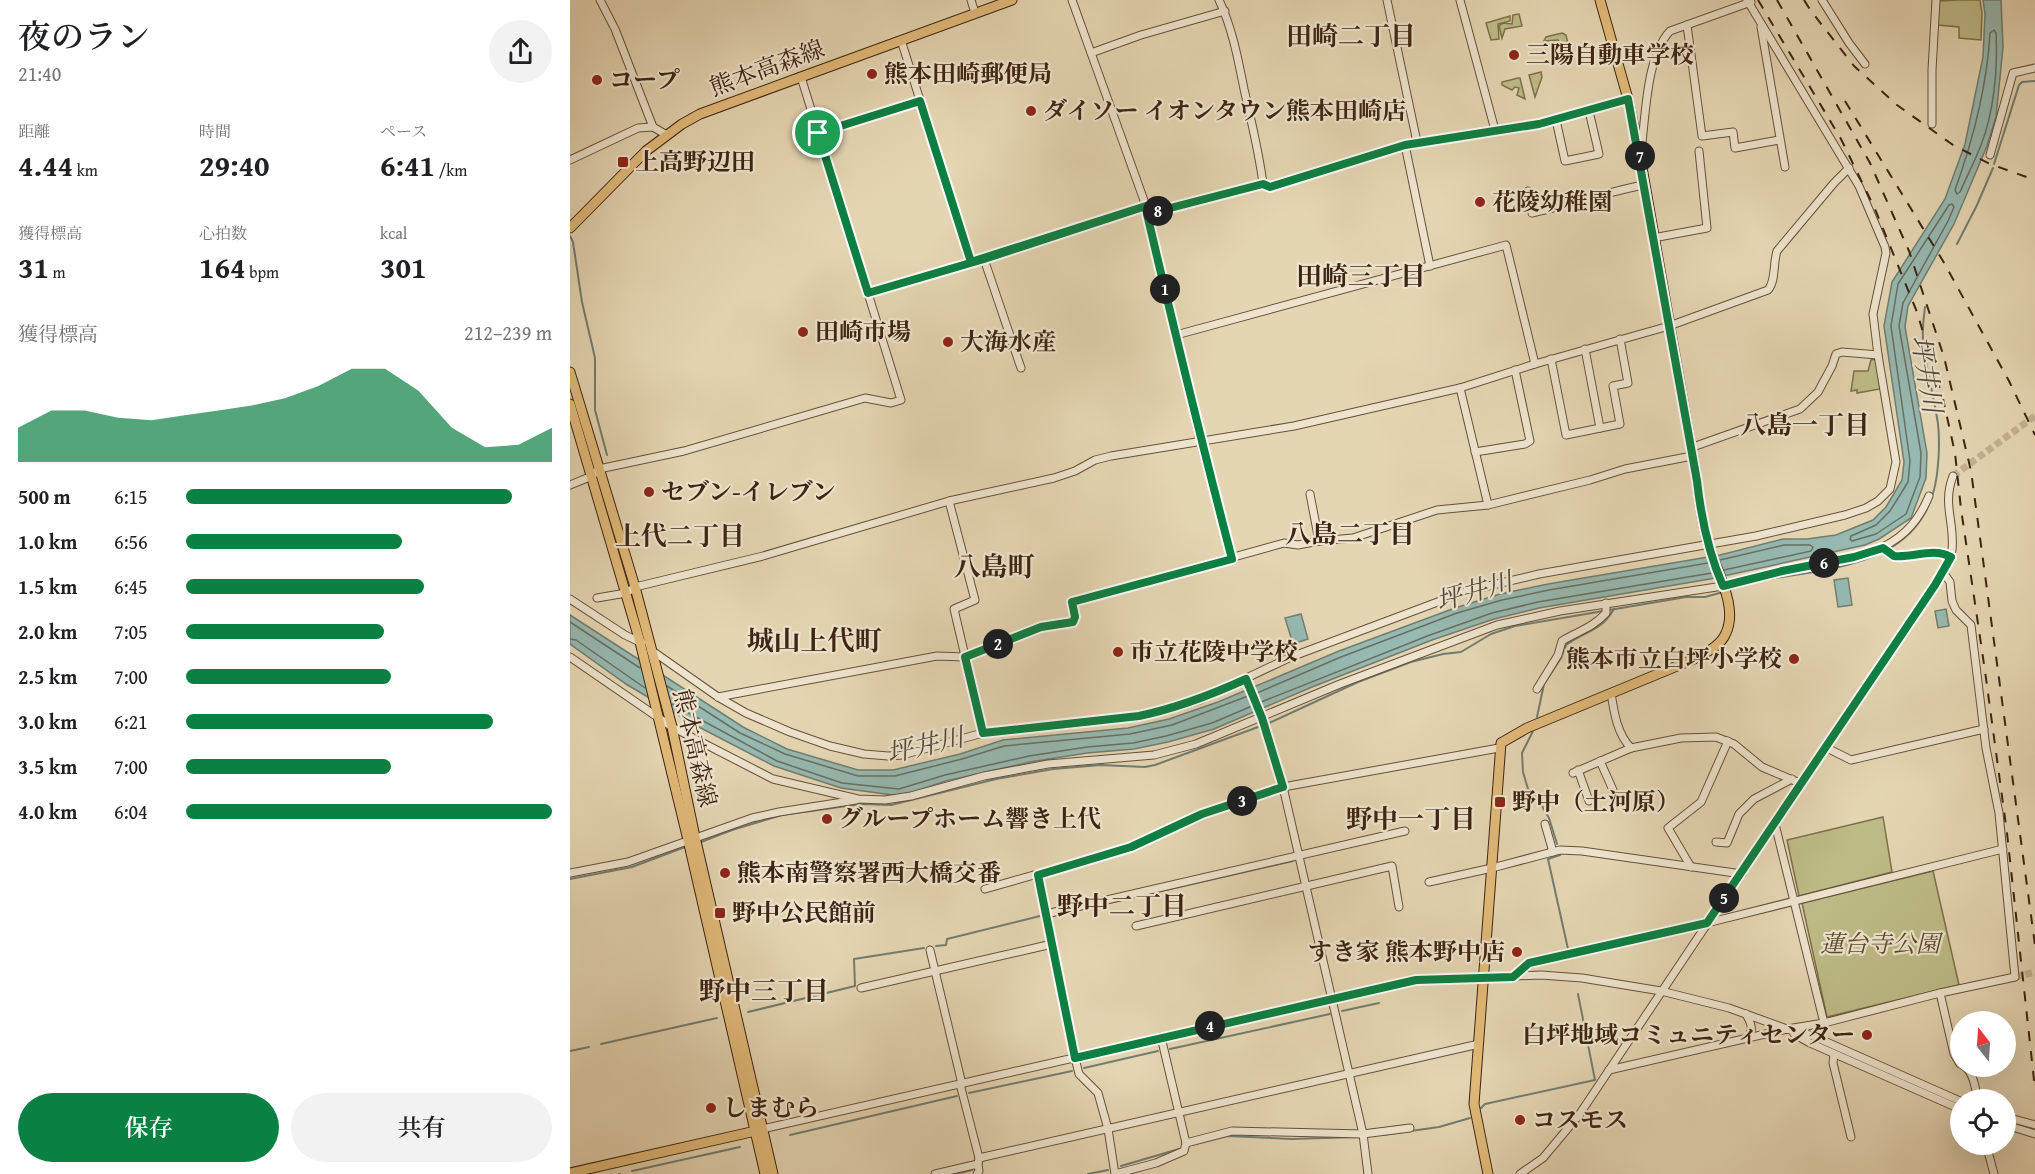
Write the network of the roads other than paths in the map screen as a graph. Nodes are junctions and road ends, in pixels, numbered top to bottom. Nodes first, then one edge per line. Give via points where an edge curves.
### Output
1 (600, 0) edge
2 (971, 0) edge
3 (1012, 0) edge
4 (1072, 0) edge
5 (1219, 0) edge
6 (1387, 0) edge
7 (1460, 0) edge
8 (1600, 0) edge
9 (1822, 0) edge
10 (1936, 0) edge
11 (1750, 1) edge
12 (1225, 11) junction
13 (975, 13) junction
14 (1761, 22) junction
15 (1687, 25) junction
16 (901, 40) junction
17 (1091, 53) junction
18 (1865, 64) dead end
19 (2035, 68) edge
20 (801, 77) junction
21 (1628, 99) junction
22 (920, 101) junction
23 (1589, 111) junction
24 (1556, 120) junction
25 (1932, 124) dead end
26 (653, 127) junction
27 (1496, 130) junction
28 (818, 133) junction
29 (665, 134) junction
30 (1779, 140) junction
31 (1417, 142) junction
32 (1405, 145) junction
33 (1699, 151) dead end
34 (1990, 155) dead end
35 (1640, 156) junction
36 (570, 160) edge
37 (1785, 167) dead end
38 (1849, 168) junction
39 (1263, 184) junction
40 (1644, 185) junction
41 (1528, 191) dead end
42 (1146, 210) junction
43 (570, 228) edge
44 (1653, 238) junction
45 (984, 259) junction
46 (971, 262) junction
47 (1430, 266) junction
48 (868, 293) junction
49 (1669, 326) junction
50 (1176, 335) junction
51 (1620, 339) junction
52 (1585, 349) junction
53 (1878, 355) junction
54 (1551, 359) junction
55 (1535, 363) junction
56 (1021, 368) dead end
57 (1515, 370) junction
58 (570, 372) edge
59 (1460, 388) junction
60 (570, 404) edge
61 (1600, 428) junction
62 (1200, 440) junction
63 (1475, 452) junction
64 (1691, 452) junction
65 (596, 473) junction
66 (1953, 476) tunnel mouth
67 (570, 485) edge
68 (1310, 494) dead end
69 (1929, 496) dead end
70 (950, 501) junction
71 (1488, 505) junction
72 (1319, 541) junction
73 (1708, 543) junction
74 (1883, 548) junction
75 (1951, 557) junction
76 (1232, 559) junction
77 (1943, 573) junction
78 (1722, 584) junction
79 (635, 587) junction
80 (626, 593) junction
81 (597, 598) dead end
82 (570, 599) edge
83 (1606, 603) junction
84 (640, 642) junction
85 (652, 650) junction
86 (570, 657) edge
87 (965, 657) junction
88 (1247, 682) junction
89 (1536, 689) dead end
90 (1611, 693) junction
91 (718, 697) junction
92 (1261, 716) junction
93 (659, 717) junction
94 (672, 727) junction
95 (1984, 729) junction
96 (983, 733) junction
97 (1728, 741) junction
98 (1825, 747) junction
99 (1499, 748) junction
100 (1631, 748) junction
101 (1600, 761) junction
102 (1792, 779) junction
103 (1802, 784) junction
104 (1283, 787) junction
105 (1613, 790) dead end
106 (858, 799) junction
107 (1589, 801) dead end
108 (1545, 824) dead end
109 (1775, 824) junction
110 (1405, 831) dead end
111 (692, 839) junction
112 (1716, 842) dead end
113 (2003, 849) junction
114 (1553, 852) junction
115 (1298, 855) junction
116 (1691, 867) junction
117 (1492, 868) junction
118 (570, 873) edge
119 (1742, 874) junction
120 (1038, 875) junction
121 (1429, 882) dead end
122 (1306, 886) junction
123 (985, 889) dead end
124 (1795, 900) junction
125 (1399, 907) dead end
126 (1046, 914) junction
127 (1707, 923) junction
128 (1136, 926) dead end
129 (1052, 944) junction
130 (930, 950) dead end
131 (935, 970) junction
132 (1484, 977) junction
133 (1513, 977) junction
134 (861, 988) dead end
135 (1661, 991) junction
136 (1940, 993) junction
137 (1332, 998) junction
138 (1746, 1014) junction
139 (1824, 1023) junction
140 (1787, 1029) junction
141 (1161, 1037) junction
142 (1950, 1037) edge
143 (1748, 1038) junction
144 (1479, 1044) junction
145 (1834, 1054) junction
146 (1075, 1058) junction
147 (1609, 1070) junction
148 (1349, 1073) junction
149 (961, 1084) junction
150 (1950, 1097) edge
151 (1950, 1105) edge
152 (1179, 1112) junction
153 (2016, 1120) edge
154 (2035, 1125) edge
155 (1410, 1128) dead end
156 (2016, 1128) edge
157 (1108, 1129) junction
158 (759, 1130) junction
159 (1363, 1134) junction
160 (2035, 1134) edge
161 (1851, 1137) dead end
162 (1186, 1143) junction
163 (1989, 1155) edge
164 (978, 1161) junction
165 (570, 1173) edge
166 (765, 1174) edge
167 (773, 1174) edge
168 (935, 1174) edge
169 (977, 1174) edge
170 (1115, 1174) edge
171 (1368, 1174) edge
172 (1488, 1174) edge
173 (1520, 1174) edge
174 (1994, 1174) edge

1 - 26 street
2 - 13 street
3 - 13 main road, 熊本高森線
4 - 17 street
5 - 12 street
6 - 31 street
7 - 27 street
8 - 21 main road
9 - 18 street
10 - 25 street
11 - 14 street
11 - 15 street
12 - 17 street via 1141,34
12 - 39 street
13 - 16 main road, 熊本高森線
14 - 30 street
14 - 38 street
15 - 30 street via 1702,136 1733,132 1736,148
15 - 35 street via 1670,31 1662,39 1654,59
16 - 20 main road, 熊本高森線
16 - 22 street
17 - 42 street
19 - 34 street via 2013,73
20 - 28 street
20 - 29 main road, 熊本高森線 via 700,114
21 - 23 street
21 - 35 main road
22 - 28 street
22 - 46 street
23 - 24 street
23 - 24 street via 1599,154 1565,161
24 - 27 street
26 - 29 street
26 - 36 street via 638,129
27 - 31 street
28 - 48 street
29 - 43 main road, 熊本高森線
30 - 37 street
31 - 32 street
32 - 39 street via 1270,187
32 - 47 street
33 - 44 street via 1707,228
35 - 40 main road
38 - 49 street via 1778,251 1768,290
38 - 53 street via 1886,253 1874,314
39 - 42 street
40 - 41 street via 1532,213
40 - 44 main road
42 - 45 street
42 - 50 street
44 - 49 main road
45 - 46 street
45 - 56 street
46 - 48 street
47 - 50 street
47 - 55 street via 1506,245
48 - 65 street via 901,400 891,403 865,398
49 - 51 street
49 - 64 main road
50 - 62 street
51 - 52 street
51 - 61 street via 1628,383 1613,386 1620,424
52 - 54 street
52 - 61 street
53 - 64 street via 1836,354 1818,392 1800,409
53 - 73 street via 1896,462 1890,489 1866,508 1845,515
54 - 55 street
54 - 61 street via 1566,435
55 - 57 street
57 - 59 street
57 - 63 street via 1530,441
58 - 65 main road, 熊本高森線
59 - 62 street via 1294,426
59 - 63 street
60 - 65 main road, 熊本高森線
62 - 70 street via 1111,456 1054,478
62 - 76 street
63 - 71 street
64 - 71 street
64 - 73 main road
65 - 67 street
65 - 79 main road, 熊本高森線
65 - 80 main road, 熊本高森線
66 - 75 street via 1947,498
68 - 72 street
69 - 74 street via 1915,523
70 - 79 street via 763,556
70 - 87 street via 975,600 954,609
71 - 72 street via 1437,510 1353,538
72 - 76 street via 1284,543
73 - 78 main road
73 - 88 street via 1467,591 1291,657
74 - 75 street via 1894,556 1934,552
74 - 78 street
75 - 77 street
76 - 87 street via 1072,602 1073,622 1041,627
77 - 95 street via 1950,582 1956,610 1971,625
77 - 98 street
78 - 83 street
78 - 90 main road via 1730,622 1718,646
79 - 80 street
79 - 85 main road, 熊本高森線
80 - 81 street
80 - 84 main road, 熊本高森線
82 - 84 street
83 - 89 street via 1606,613 1599,621 1562,641 1558,655
83 - 92 street via 1497,625
84 - 85 street
84 - 93 main road, 熊本高森線
85 - 91 street
85 - 94 main road, 熊本高森線
86 - 93 street
87 - 91 street via 937,656
87 - 96 street
88 - 92 street
88 - 96 street via 1164,711
90 - 99 main road via 1519,731
90 - 100 street via 1623,741
91 - 96 street via 790,732 864,754 902,755
92 - 104 street
92 - 106 street via 1196,744 1154,755 1048,764 911,796
93 - 94 street
93 - 111 main road, 熊本高森線
94 - 106 street via 773,779
94 - 111 main road, 熊本高森線
95 - 98 street via 1851,760
95 - 113 street
97 - 100 street via 1700,736
97 - 102 street via 1762,767
97 - 116 street via 1701,802 1668,828
98 - 103 street
99 - 104 street
99 - 117 main road
100 - 101 street
101 - 105 street
101 - 107 street via 1575,771
102 - 103 street
102 - 112 street via 1754,799 1739,814 1727,843
103 - 109 street
104 - 115 street
104 - 120 street via 1202,814 1131,847
106 - 111 street via 770,814
108 - 114 street
109 - 119 street
109 - 124 street
110 - 115 street
111 - 118 street via 628,862
111 - 158 main road, 熊本高森線
113 - 124 street
113 - 136 street via 2015,977
114 - 116 street via 1582,851
114 - 117 street
115 - 122 street
115 - 126 street
116 - 119 street
117 - 121 street
117 - 132 main road
119 - 127 street
120 - 123 street
120 - 126 street
122 - 125 street via 1392,866
122 - 128 street
122 - 137 street
124 - 127 street
124 - 139 street
126 - 129 street
127 - 133 street via 1529,963
127 - 135 street
129 - 131 street
129 - 146 street
130 - 131 street
131 - 134 street
131 - 149 street
132 - 133 street
132 - 137 street via 1416,980
132 - 144 main road
133 - 135 street via 1582,978
135 - 138 street
135 - 147 street
136 - 139 street
136 - 142 street
137 - 141 street
137 - 148 street
138 - 140 street
138 - 143 street via 1752,1027
139 - 140 street
140 - 143 street
140 - 145 street
140 - 150 street via 1813,1036
141 - 146 street
141 - 152 street
143 - 147 street
144 - 148 street
144 - 172 main road via 1474,1104
145 - 151 street
145 - 161 street
146 - 149 street
146 - 157 street via 1079,1074 1098,1093
147 - 173 street via 1554,1147
148 - 152 street
148 - 159 street
149 - 158 street
149 - 164 street
152 - 157 street
152 - 162 street
153 - 154 street
155 - 159 street
156 - 160 street
157 - 164 street
157 - 170 street
158 - 165 main road
158 - 166 main road
158 - 167 main road
159 - 162 street via 1232,1131
159 - 171 street
162 - 170 street via 1184,1151
163 - 174 street
164 - 168 street
164 - 169 street

